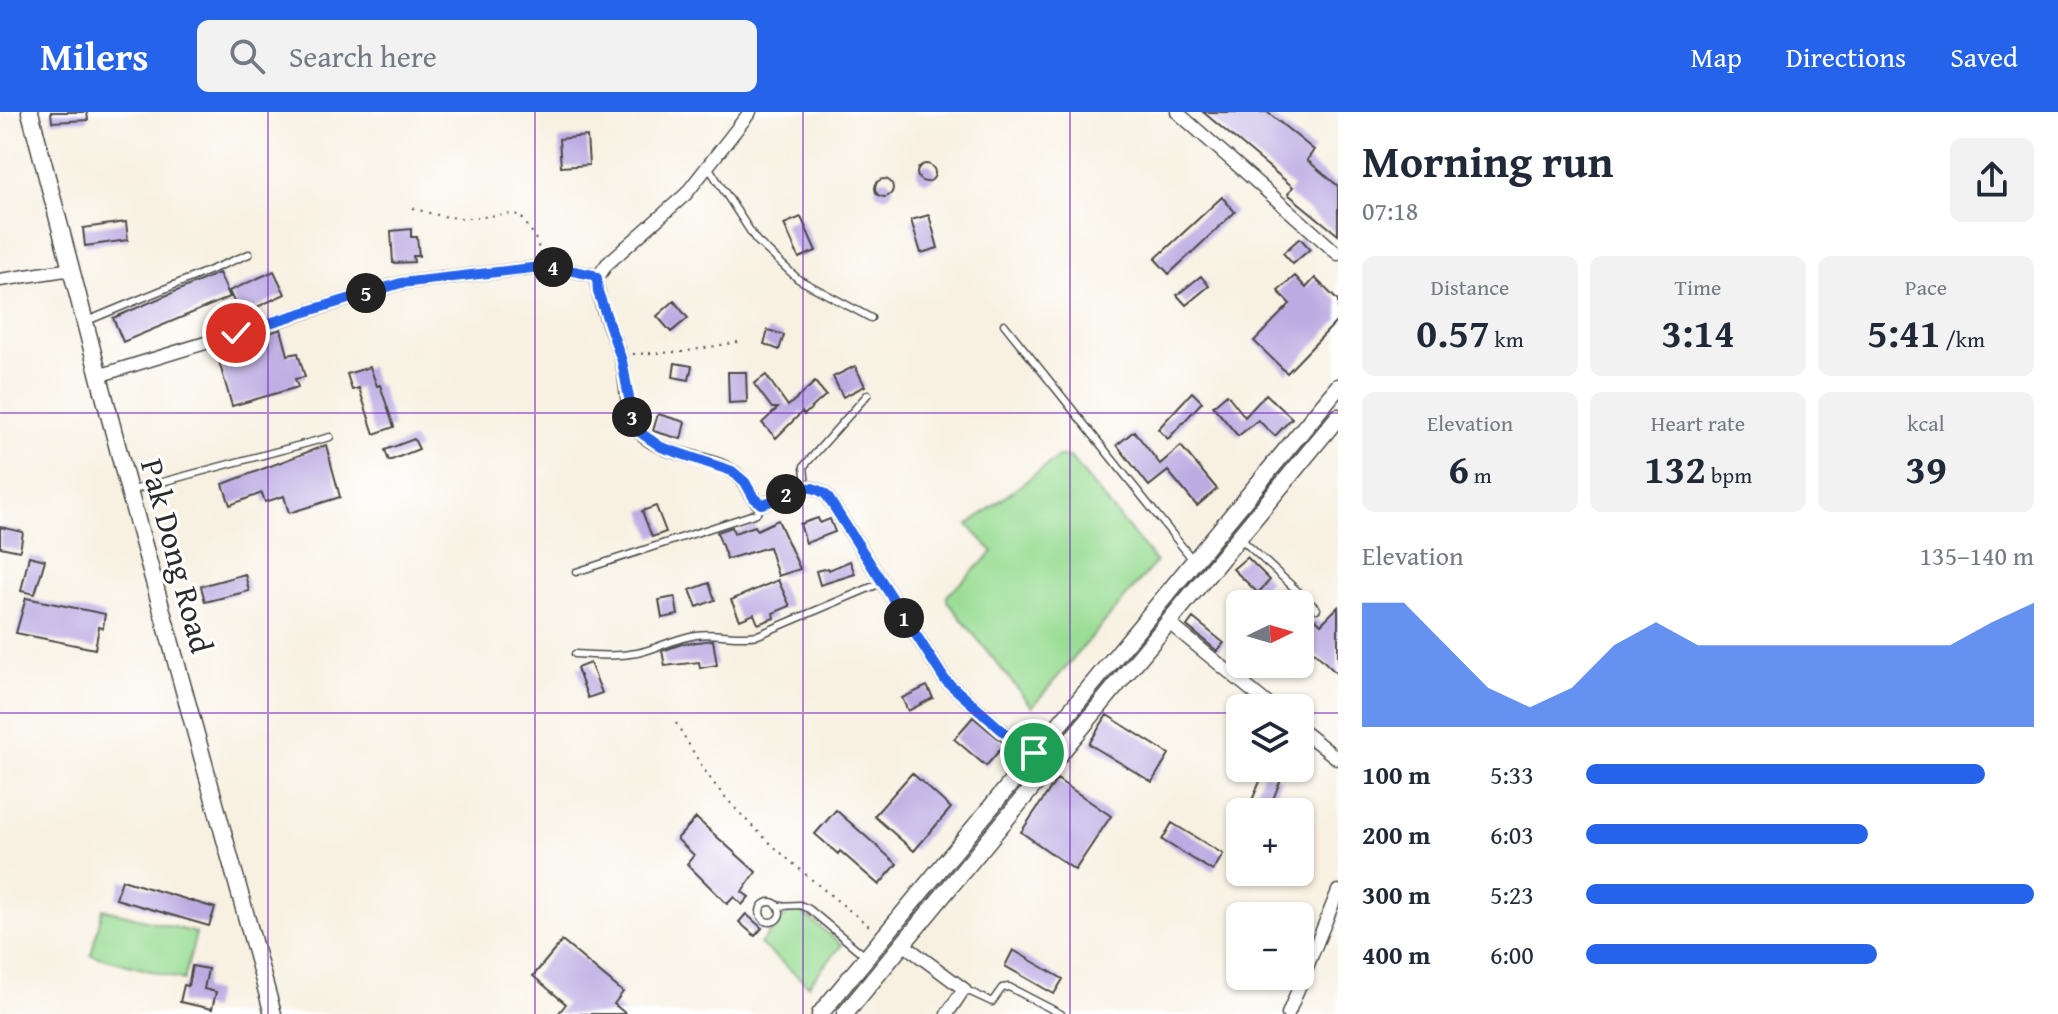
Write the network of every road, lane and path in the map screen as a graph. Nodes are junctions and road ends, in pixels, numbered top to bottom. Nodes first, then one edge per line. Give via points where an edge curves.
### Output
1 (30, 112) edge
2 (750, 112) edge
3 (1177, 112) edge
4 (707, 165) junction
5 (413, 208) dead end
6 (249, 254) dead end
7 (1338, 254) edge
8 (543, 267) junction
9 (72, 269) junction
10 (597, 278) junction
11 (0, 280) edge
12 (871, 318) dead end
13 (87, 321) junction
14 (1004, 324) dead end
15 (738, 342) dead end
16 (620, 355) junction
17 (101, 375) junction
18 (1338, 387) edge
19 (868, 394) dead end
20 (1338, 417) edge
21 (330, 437) dead end
22 (806, 487) junction
23 (129, 491) junction
24 (761, 504) junction
25 (1239, 537) junction
26 (1193, 560) junction
27 (576, 572) dead end
28 (881, 583) junction
29 (1317, 609) dead end
30 (1169, 623) junction
31 (575, 654) dead end
32 (1256, 694) edge
33 (676, 723) dead end
34 (1314, 740) edge
35 (1034, 753) junction
36 (1338, 759) edge
37 (922, 891) junction
38 (1338, 891) edge
39 (937, 902) junction
40 (778, 906) dead end
41 (884, 937) junction
42 (903, 944) junction
43 (867, 958) junction
44 (964, 989) junction
45 (273, 1014) edge
46 (820, 1014) edge
47 (845, 1014) edge
48 (947, 1014) edge
49 (1061, 1014) edge
50 (1288, 1014) edge

1 - 9 main road, Pak Dong Road
2 - 4 street
3 - 7 street
4 - 10 street via 686,194
4 - 12 lane via 756,240 798,279
5 - 8 path via 469,218 520,215 534,235
6 - 13 lane
8 - 10 street
8 - 17 street via 401,283
9 - 11 street
9 - 13 main road, Pak Dong Road
10 - 16 street
13 - 17 main road, Pak Dong Road
14 - 26 lane
15 - 16 path
16 - 24 street via 638,431 661,447 732,471
17 - 23 main road, Pak Dong Road
18 - 26 main road
19 - 22 lane via 804,466
20 - 25 main road
21 - 23 lane
22 - 24 street
22 - 28 street via 827,496
23 - 45 main road, Pak Dong Road
24 - 27 lane via 757,513
25 - 29 lane
25 - 30 main road
26 - 35 main road
28 - 31 lane via 758,635 701,634 640,652
28 - 35 street via 945,680
30 - 32 street
30 - 39 main road
33 - 41 path via 733,806
34 - 36 street
35 - 37 main road
37 - 39 main road
37 - 41 main road
38 - 50 street
39 - 42 main road
40 - 43 lane via 809,909
41 - 43 main road
42 - 44 street
42 - 47 main road
43 - 46 main road
44 - 48 street
44 - 49 lane via 992,1002 1009,987

